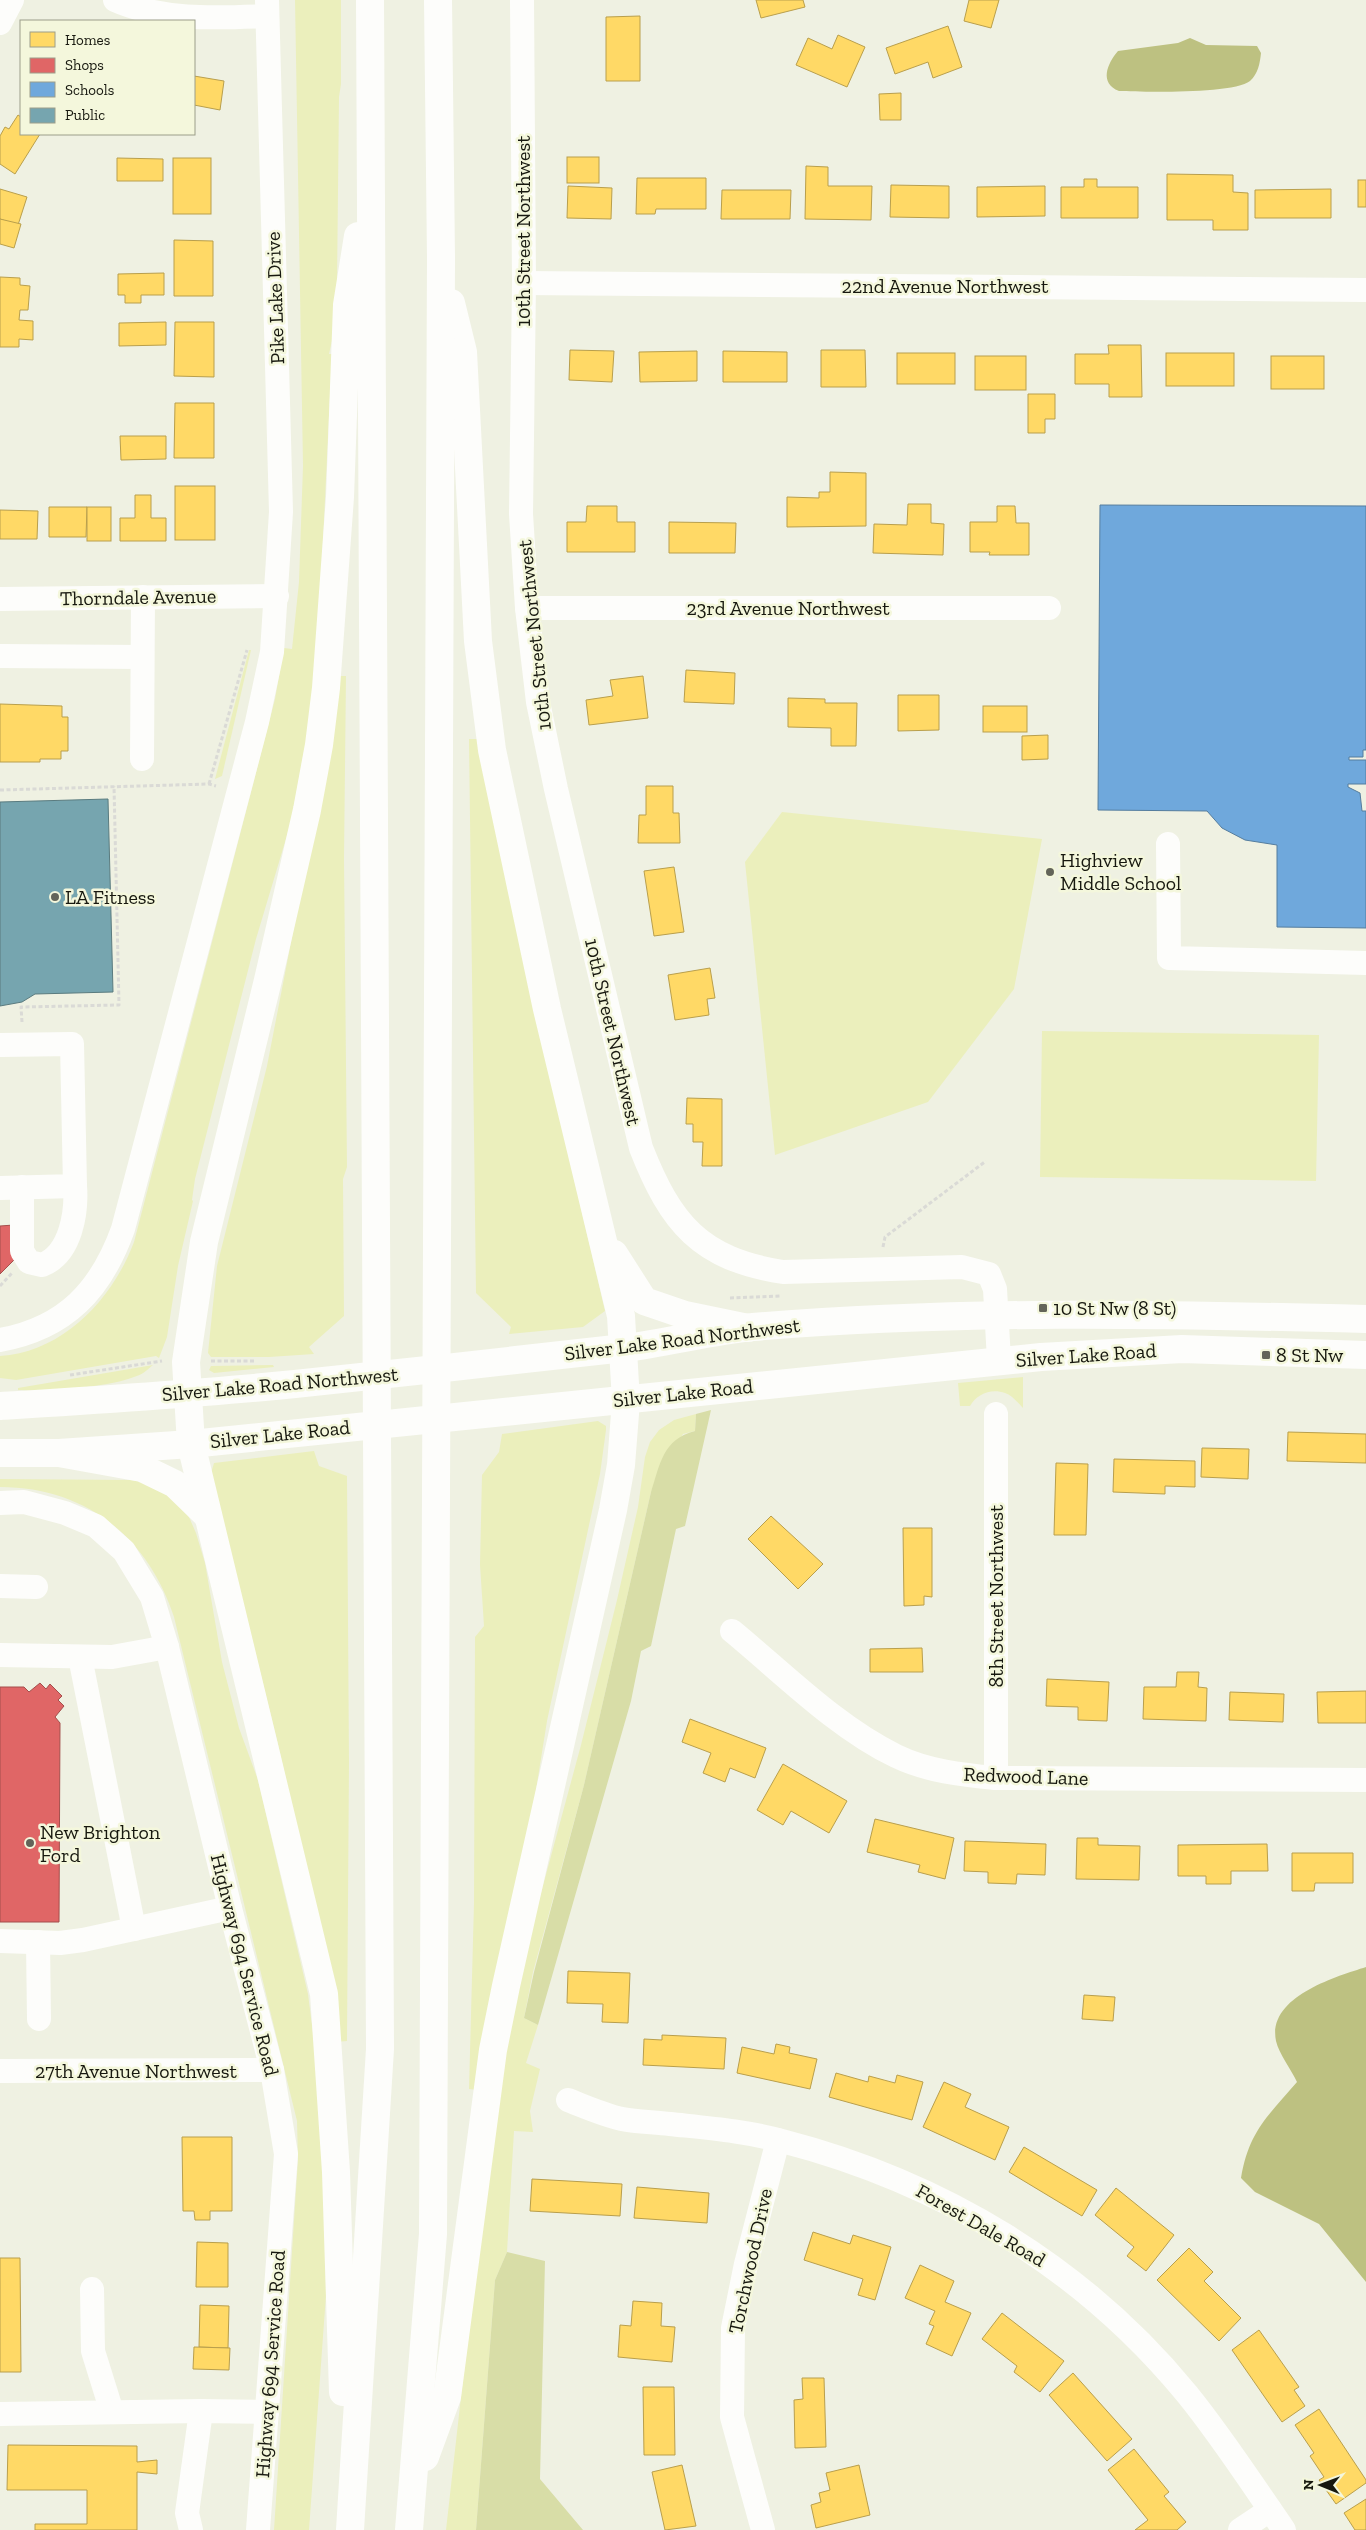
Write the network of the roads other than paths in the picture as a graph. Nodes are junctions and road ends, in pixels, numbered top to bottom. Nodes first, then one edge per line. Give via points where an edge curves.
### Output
1 (12, 0) edge
2 (115, 0) edge
3 (370, 0) edge
4 (438, 0) edge
5 (522, 0) edge
6 (267, 8) edge
7 (0, 23) edge
8 (370, 158) junction
9 (441, 258) junction
10 (524, 283) junction
11 (1366, 290) edge
12 (277, 596) junction
13 (143, 597) junction
14 (0, 598) edge
15 (528, 608) junction
16 (1049, 608) dead end
17 (0, 656) edge
18 (142, 657) junction
19 (142, 760) dead end
20 (1168, 844) dead end
21 (1366, 963) edge
22 (11, 1045) edge
23 (75, 1186) junction
24 (11, 1187) edge
25 (603, 1236) junction
26 (997, 1315) junction
27 (1366, 1319) edge
28 (748, 1328) junction
29 (0, 1340) edge
30 (624, 1348) junction
31 (1366, 1355) edge
32 (1000, 1360) junction
33 (186, 1393) junction
34 (626, 1400) junction
35 (0, 1406) edge
36 (996, 1414) dead end
37 (191, 1444) junction
38 (0, 1453) edge
39 (59, 1453) junction
40 (0, 1503) edge
41 (208, 1516) junction
42 (0, 1586) edge
43 (36, 1587) dead end
44 (732, 1631) dead end
45 (167, 1647) junction
46 (0, 1655) edge
47 (80, 1657) junction
48 (996, 1778) junction
49 (1366, 1780) edge
50 (230, 1908) junction
51 (134, 1929) junction
52 (0, 1941) edge
53 (38, 1942) junction
54 (39, 2019) dead end
55 (272, 2070) junction
56 (0, 2072) edge
57 (568, 2100) dead end
58 (778, 2140) junction
59 (92, 2290) dead end
60 (201, 2411) junction
61 (112, 2412) junction
62 (267, 2412) junction
63 (0, 2414) edge
64 (413, 2491) junction
65 (1270, 2510) junction
66 (191, 2530) edge
67 (258, 2530) edge
68 (339, 2530) edge
69 (350, 2530) edge
70 (409, 2530) edge
71 (763, 2530) edge
72 (1240, 2530) edge
73 (1284, 2530) edge

1 - 7 street
2 - 6 street via 159,13 206,18
3 - 8 main road
4 - 9 main road
5 - 10 street, 10th Street Northwest
6 - 12 street, Pike Lake Drive via 281,512
8 - 33 main road via 347,305 339,506 319,745 268,980 204,1242 186,1362
8 - 69 main road via 380,2050
9 - 25 main road via 463,352 478,641 492,750 547,1009
9 - 64 main road via 433,2234
10 - 11 street, 22nd Avenue Northwest
10 - 15 street, 10th Street Northwest via 521,514
12 - 13 street, Thorndale Avenue
12 - 29 street, Pike Lake Drive via 273,644 257,722 112,1258 85,1297 68,1311 38,1330
13 - 14 street, Thorndale Avenue
13 - 18 street
15 - 16 street, 23rd Avenue Northwest
15 - 26 street, 10th Street Northwest via 538,702 556,789 641,1148 666,1205 681,1224 704,1244 725,1257 754,1267 783,1272 962,1267 978,1270 989,1274 995,1289
17 - 18 street
18 - 19 street
20 - 21 street via 1169,958
22 - 23 street via 72,1044
23 - 24 street
23 - 24 street via 73,1223 55,1257 42,1265 30,1262 22,1252
25 - 28 main road via 644,1301 685,1315
25 - 30 main road via 621,1316
26 - 27 main road, Silver Lake Road Northwest via 1178,1314
26 - 28 main road, Silver Lake Road Northwest
26 - 32 street
28 - 30 main road, Silver Lake Road Northwest
30 - 33 main road, Silver Lake Road Northwest
30 - 34 main road
31 - 32 main road, Silver Lake Road via 1182,1349
32 - 34 main road, Silver Lake Road
33 - 35 main road, Silver Lake Road Northwest
33 - 37 main road
34 - 37 main road, Silver Lake Road
34 - 64 main road via 621,1465 613,1510 495,2042 447,2397
36 - 48 street, 8th Street Northwest
37 - 39 main road, Silver Lake Road
37 - 41 main road
38 - 39 main road, Silver Lake Road
39 - 41 main road via 142,1468 175,1484
40 - 45 street, Highway 694 Service Road via 24,1502 65,1513 96,1526 124,1551 152,1596
41 - 68 main road via 324,1994 334,2123 342,2320
42 - 43 street
44 - 48 street, Redwood Lane via 862,1737 896,1756 964,1776
45 - 47 street via 112,1658
45 - 50 street, Highway 694 Service Road
46 - 47 street
47 - 51 street
48 - 49 street, Redwood Lane
50 - 51 street
50 - 55 street, Highway 694 Service Road
51 - 53 street via 83,1940
52 - 53 street
53 - 54 street
55 - 56 street, 27th Avenue Northwest
55 - 62 street, Highway 694 Service Road via 286,2154
57 - 58 street, Forest Dale Road via 622,2119
58 - 65 street, Forest Dale Road via 826,2152 947,2201 1054,2267 1100,2304 1148,2350 1187,2394
58 - 71 street, Torchwood Drive via 733,2328 732,2417
59 - 61 street via 93,2351
60 - 61 street
60 - 62 street
60 - 66 street via 187,2514
61 - 63 street
62 - 67 street, Highway 694 Service Road
64 - 70 main road
65 - 72 street
65 - 73 street, Forest Dale Road

